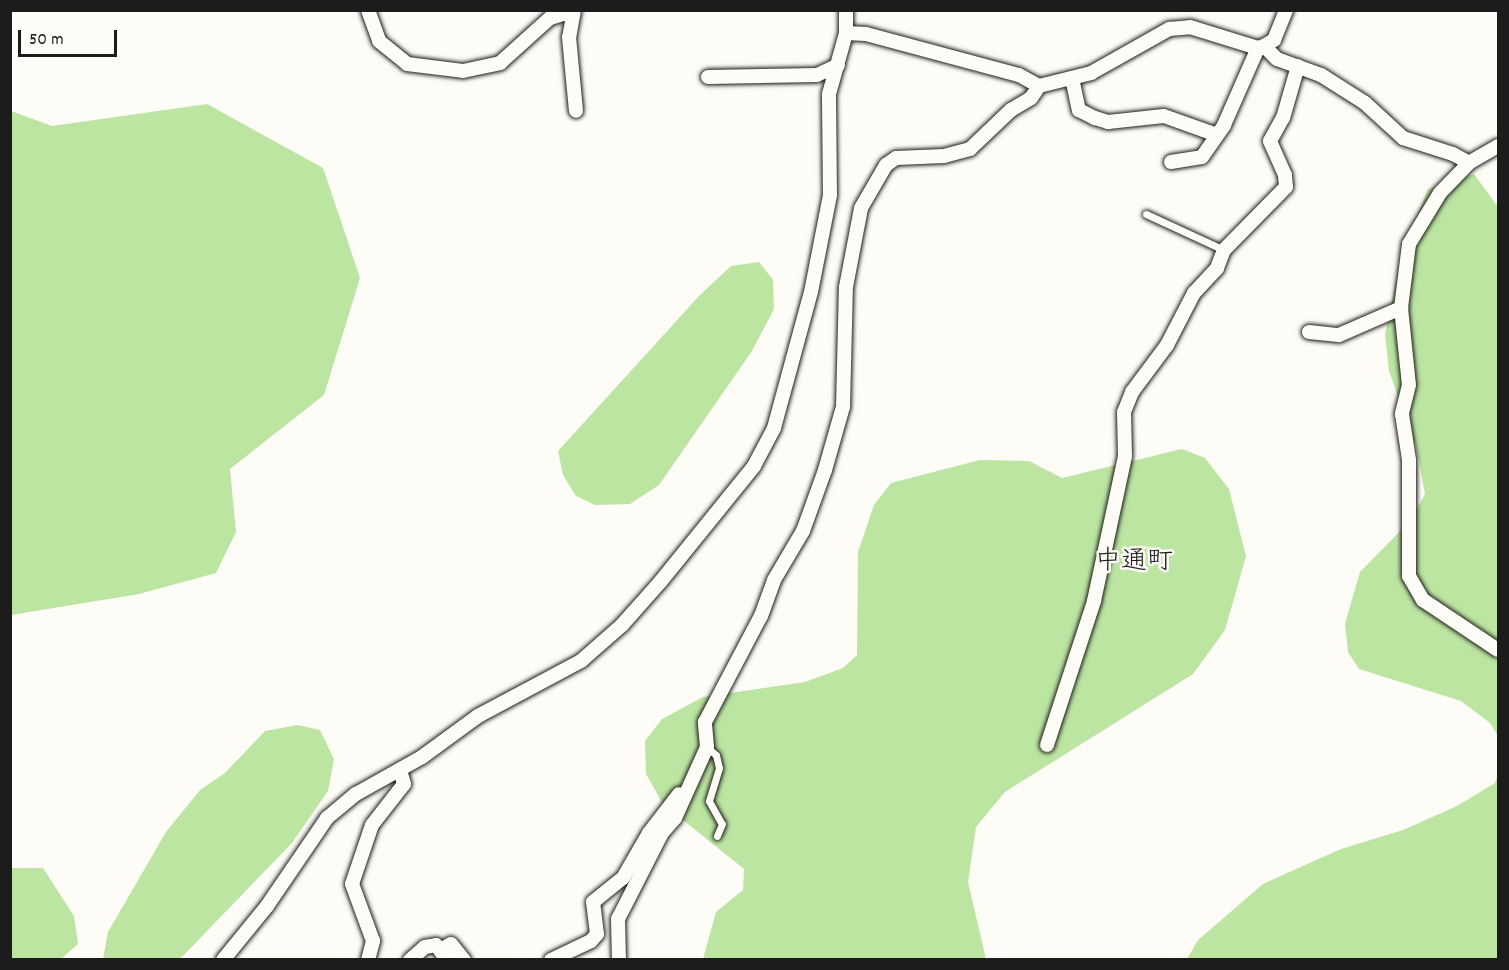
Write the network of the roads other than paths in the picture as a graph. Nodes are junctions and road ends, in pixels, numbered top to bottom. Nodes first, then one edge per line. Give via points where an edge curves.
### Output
1 (368, 10) edge
2 (846, 10) edge
3 (1286, 10) edge
4 (573, 11) edge
5 (846, 33) junction
6 (1261, 47) junction
7 (838, 65) junction
8 (1298, 66) junction
9 (708, 77) dead end
10 (1072, 78) junction
11 (1039, 86) junction
12 (576, 111) dead end
13 (1217, 135) junction
14 (1498, 146) edge
15 (1172, 162) dead end
16 (1469, 163) junction
17 (1146, 214) dead end
18 (1224, 250) junction
19 (1401, 308) junction
20 (1309, 332) dead end
21 (1498, 650) edge
22 (1047, 745) dead end
23 (707, 747) junction
24 (400, 770) junction
25 (690, 783) junction
26 (717, 836) dead end
27 (444, 954) edge
28 (223, 960) edge
29 (368, 960) edge
30 (410, 960) edge
31 (464, 960) edge
32 (551, 960) edge
33 (619, 960) edge

1 - 4 street via 379,41 407,64 463,70 500,63 550,18
2 - 5 street
3 - 6 street via 1274,39
4 - 12 street via 569,37
5 - 7 street
5 - 11 street via 866,34 1019,75
6 - 8 street via 1277,59
6 - 10 street via 1190,27 1169,29 1091,73
6 - 13 street
7 - 9 street via 817,75
7 - 24 street via 830,94 830,195 811,291 774,428 754,466 630,616 581,661 477,716
8 - 16 street via 1321,75 1365,103 1403,138
8 - 18 street via 1283,118 1270,141 1286,187
10 - 11 street
10 - 13 street via 1079,110 1095,118 1108,123 1164,116
11 - 23 street via 1031,98 1011,110 970,149 944,156 896,158 886,165 861,208 846,287 843,407 803,531 774,580 761,616 705,722
13 - 15 street via 1202,157
14 - 16 street
16 - 19 street via 1440,192 1409,244
17 - 18 lane
18 - 22 street via 1216,268 1194,293 1167,345 1132,392 1124,412 1125,456 1094,601
19 - 20 street via 1339,335
19 - 21 street via 1409,385 1402,414 1409,460 1409,576 1423,600
23 - 25 street
23 - 26 lane via 716,754 719,768 709,801 722,824
24 - 28 street via 356,794 327,818 267,906
24 - 29 street via 404,784 372,825 352,884 373,941
25 - 32 street via 649,833 623,878 593,902 597,934 591,941
25 - 33 street via 618,919
27 - 30 street via 436,945 425,947
27 - 31 street via 451,944

